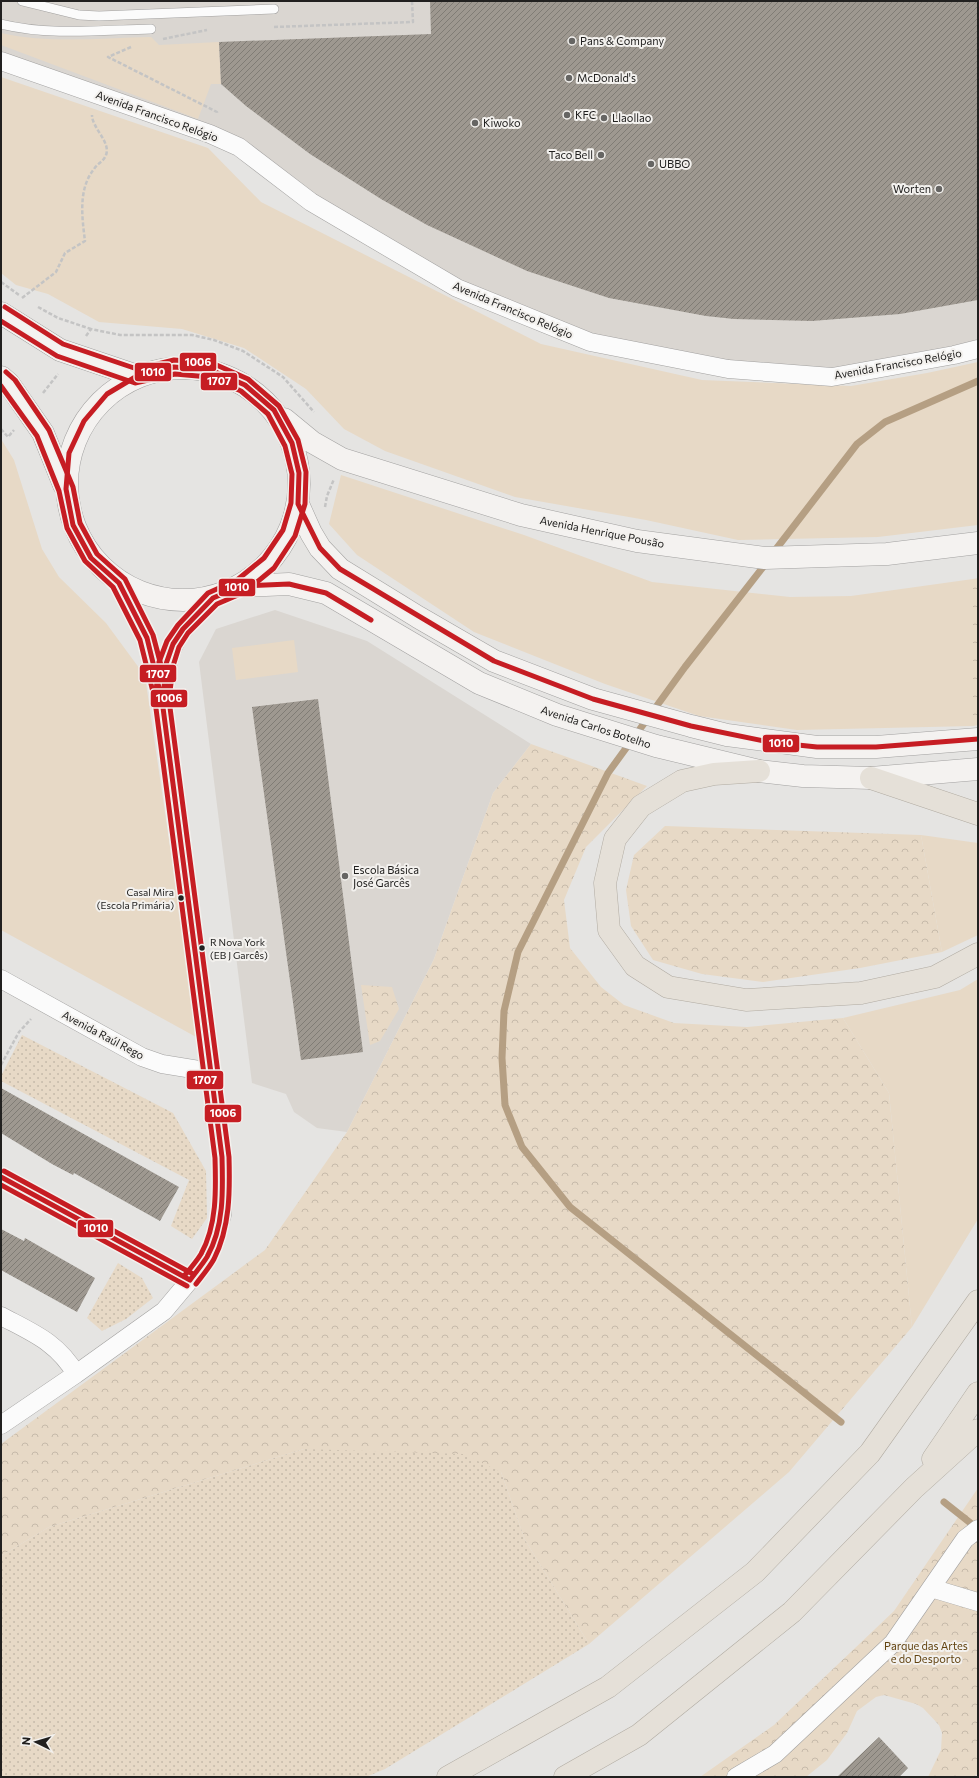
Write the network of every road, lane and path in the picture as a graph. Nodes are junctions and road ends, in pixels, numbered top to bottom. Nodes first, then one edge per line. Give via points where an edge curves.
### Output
1 (22, 1) edge
2 (412, 1) edge
3 (274, 9) dead end
4 (1, 24) edge
5 (272, 27) dead end
6 (151, 29) dead end
7 (209, 29) dead end
8 (157, 41) dead end
9 (134, 46) dead end
10 (1, 61) edge
11 (98, 95) junction
12 (210, 134) junction
13 (1, 282) edge
14 (22, 298) junction
15 (28, 302) dead end
16 (34, 305) dead end
17 (1, 313) edge
18 (91, 329) junction
19 (978, 349) edge
20 (74, 354) junction
21 (137, 376) junction
22 (1, 377) edge
23 (274, 410) junction
24 (317, 415) dead end
25 (342, 459) junction
26 (66, 489) junction
27 (298, 504) junction
28 (324, 514) dead end
29 (978, 543) edge
30 (119, 583) junction
31 (241, 586) junction
32 (213, 598) junction
33 (162, 700) junction
34 (978, 739) edge
35 (978, 769) edge
36 (759, 771) junction
37 (871, 778) junction
38 (978, 814) edge
39 (978, 954) edge
40 (1, 979) edge
41 (19, 1032) dead end
42 (1, 1065) edge
43 (211, 1072) junction
44 (1, 1177) edge
45 (190, 1280) junction
46 (978, 1301) edge
47 (1, 1316) edge
48 (76, 1374) junction
49 (978, 1393) edge
50 (1, 1425) edge
51 (978, 1430) edge
52 (914, 1488) junction
53 (972, 1534) edge
54 (931, 1588) junction
55 (978, 1602) edge
56 (448, 1777) edge
57 (565, 1777) edge
58 (736, 1777) edge

1 - 3 lane via 79,15 98,16
2 - 5 path via 413,22
4 - 6 lane via 55,31
7 - 8 path
9 - 12 path via 108,57 217,112
10 - 11 street, Avenida Francisco Relógio
11 - 12 street, Avenida Francisco Relógio
11 - 14 path via 92,118 107,149 106,156 94,168 86,184 81,202 85,241 65,253 56,272
12 - 19 street, Avenida Francisco Relógio via 238,148 311,202 457,288 590,342 728,370 832,377 954,356
13 - 14 path
14 - 15 path
16 - 18 path via 58,318
17 - 20 main road via 60,350
18 - 20 path
18 - 24 path via 120,335 192,336 214,340 243,351 283,378
20 - 21 main road
21 - 23 main road, Avenida Henrique Pousão via 174,367 211,370 245,385
21 - 26 main road, Avenida Henrique Pousão via 107,394 84,421 69,453
22 - 26 main road via 43,433
23 - 25 main road, Avenida Henrique Pousão via 312,442
23 - 27 main road via 292,443 299,473
25 - 28 path via 327,496
25 - 29 main road, Avenida Henrique Pousão via 521,515 637,541 765,558 887,554
26 - 30 main road via 76,532 91,558
27 - 31 main road via 289,533 269,563
27 - 34 main road via 310,534 340,569 494,661 532,676 622,707 727,735 817,747 876,747
30 - 32 main road via 153,598 183,602
30 - 33 street via 147,638
31 - 32 main road
31 - 36 main road, Avenida Carlos Botelho via 289,584 326,593 479,683 557,716 656,746
32 - 33 street via 173,644 166,664
33 - 43 street
35 - 37 main road, Avenida Carlos Botelho
36 - 37 main road, Avenida Carlos Botelho via 803,776
36 - 39 highway via 714,774 682,781 641,806 615,839 605,883 609,930 635,966 668,987 746,1000 861,993 935,976
37 - 38 highway
40 - 43 street, Avenida Raúl Rego via 142,1057 162,1064
41 - 42 path
43 - 45 street via 222,1158 222,1215 206,1258
44 - 45 street
45 - 48 street via 164,1311
46 - 56 highway via 870,1453 755,1572 608,1687
47 - 48 street via 53,1345 67,1359
48 - 50 street
49 - 52 highway
51 - 52 highway
52 - 57 highway via 792,1612 639,1735
53 - 54 street
54 - 55 street
54 - 58 street via 893,1642 775,1754

